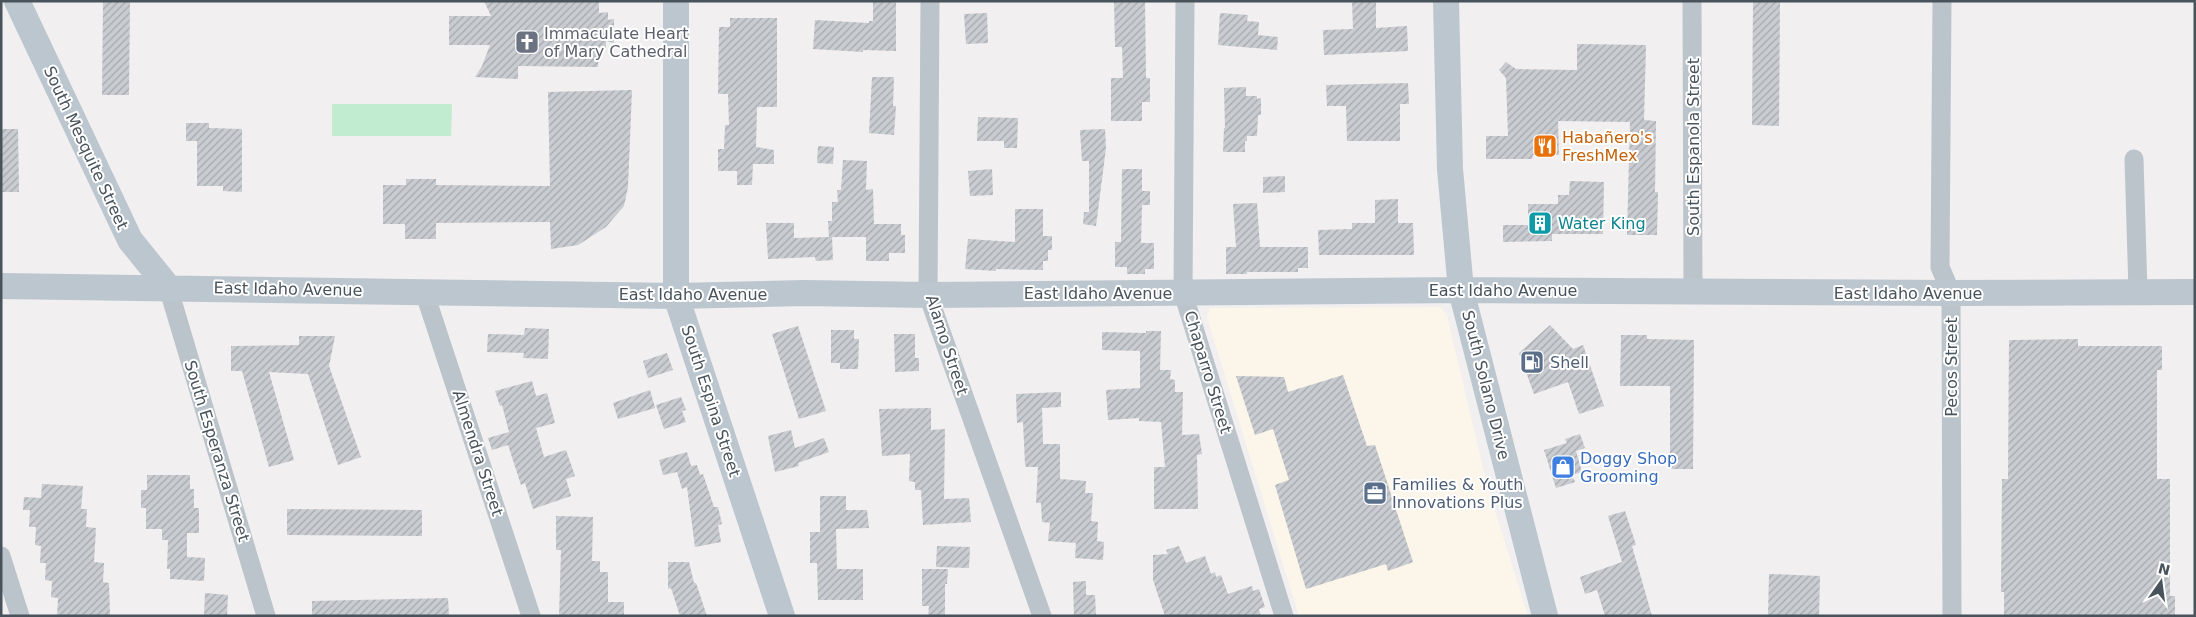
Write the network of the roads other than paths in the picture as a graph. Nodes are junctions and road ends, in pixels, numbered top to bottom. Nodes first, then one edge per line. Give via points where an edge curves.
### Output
1 (17, 1) edge
2 (676, 1) edge
3 (930, 1) edge
4 (1185, 1) edge
5 (1446, 1) edge
6 (1692, 1) edge
7 (1942, 1) edge
8 (2134, 160) dead end
9 (1, 286) edge
10 (168, 287) junction
11 (1461, 290) junction
12 (424, 291) junction
13 (1693, 292) junction
14 (2138, 292) junction
15 (2195, 292) edge
16 (1183, 293) junction
17 (1951, 293) junction
18 (928, 295) junction
19 (676, 296) junction
20 (1, 556) edge
21 (20, 616) edge
22 (266, 616) edge
23 (531, 616) edge
24 (782, 616) edge
25 (1042, 616) edge
26 (1284, 616) edge
27 (1545, 616) edge
28 (1952, 616) edge

1 - 10 street, South Mesquite Street via 130,240
2 - 19 street, South Espina Street
3 - 18 street, Alamo Street
4 - 16 street, Chaparro Street
5 - 11 street, South Solano Drive via 1450,169
6 - 13 street, South Espanola Street
7 - 17 street, Pecos Street via 1940,267
8 - 14 street
9 - 10 street, East Idaho Avenue
10 - 12 street, East Idaho Avenue
10 - 22 street, South Esperanza Street
11 - 13 street, East Idaho Avenue
11 - 16 street, East Idaho Avenue
11 - 27 street, South Solano Drive
12 - 19 street, East Idaho Avenue
12 - 23 street, Almendra Street
13 - 17 street, East Idaho Avenue
14 - 15 street, East Idaho Avenue
14 - 17 street, East Idaho Avenue
16 - 18 street, East Idaho Avenue
16 - 26 street, Chaparro Street
17 - 28 street, Pecos Street
18 - 19 street, East Idaho Avenue
18 - 25 street, Alamo Street
19 - 24 street, South Espina Street
20 - 21 street

